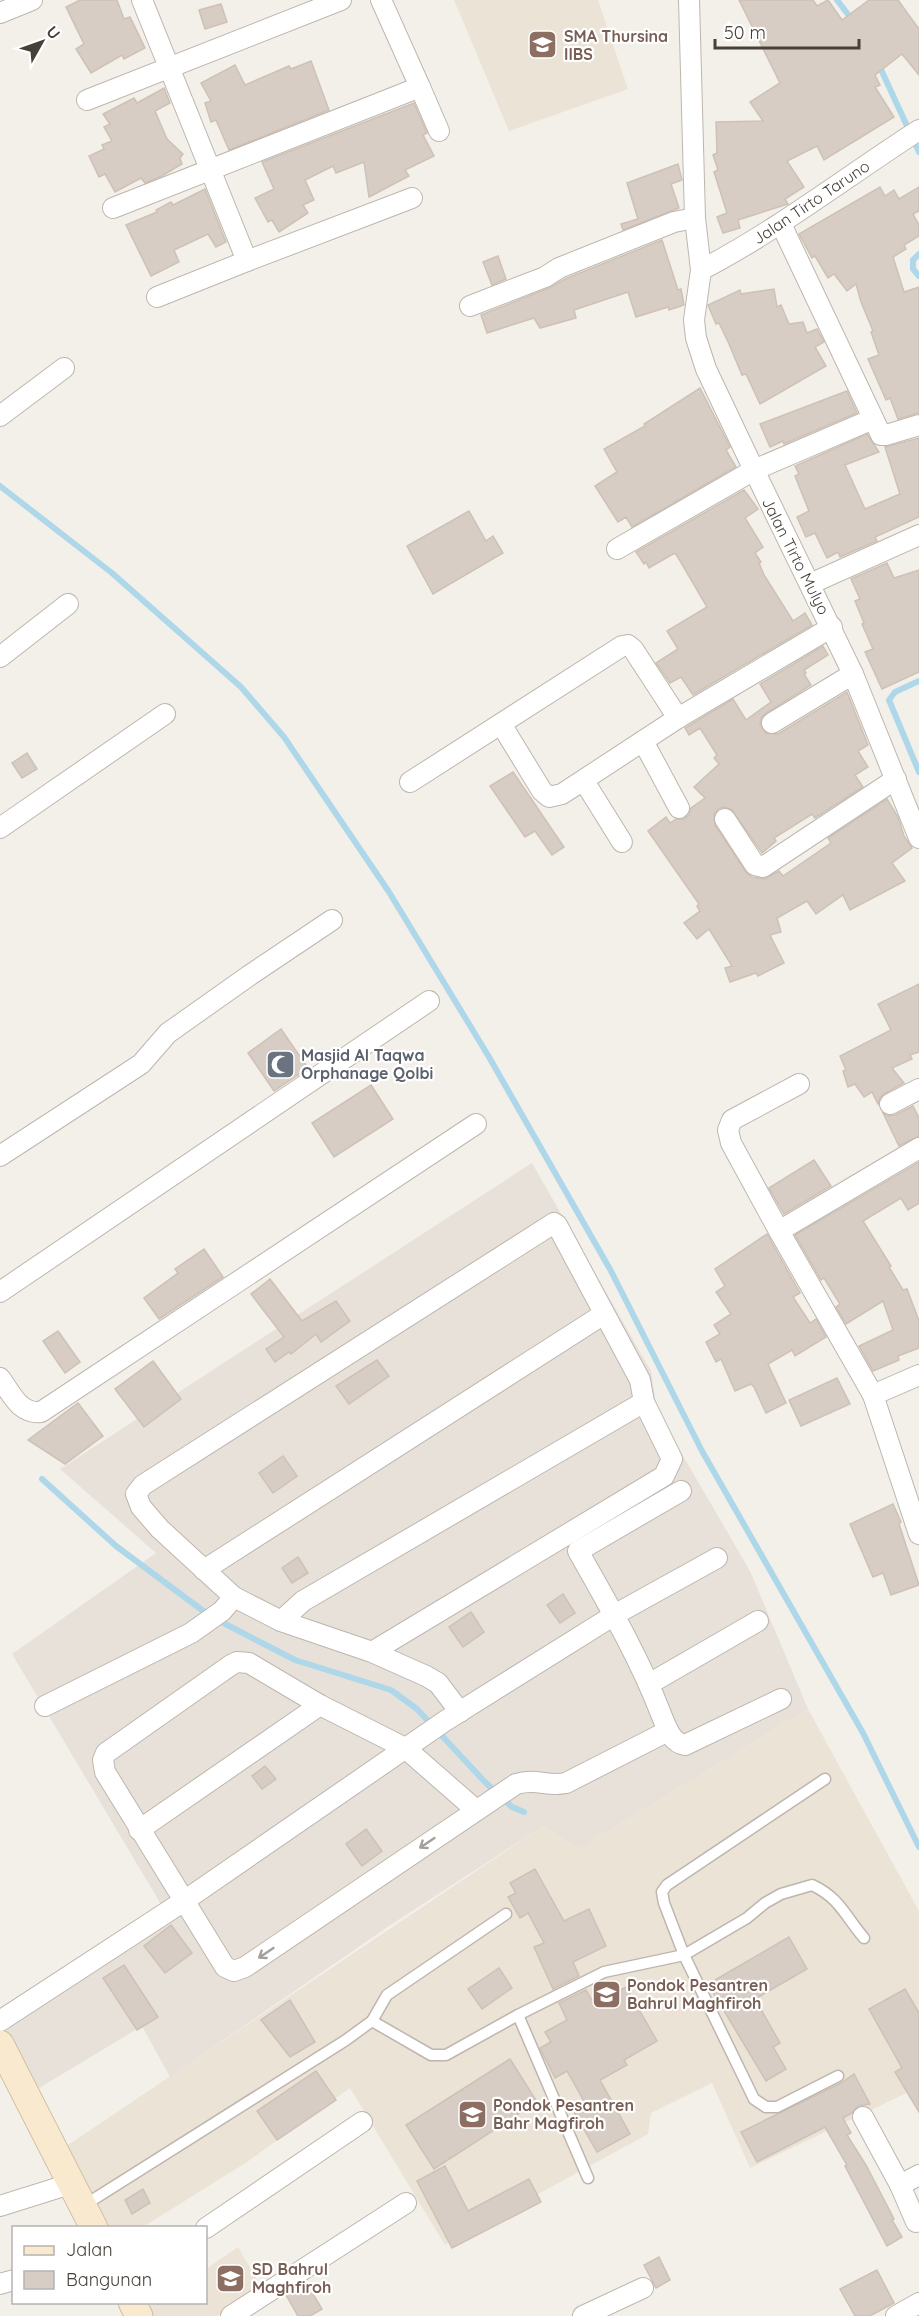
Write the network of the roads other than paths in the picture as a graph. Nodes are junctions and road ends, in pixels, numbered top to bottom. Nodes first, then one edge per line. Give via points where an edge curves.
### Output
1 (32, 0) edge
2 (142, 0) edge
3 (381, 0) edge
4 (689, 0) edge
5 (331, 2) edge
6 (1, 9) edge
7 (170, 68) junction
8 (420, 87) junction
9 (87, 100) dead end
10 (439, 131) dead end
11 (913, 134) edge
12 (211, 170) junction
13 (412, 198) dead end
14 (113, 208) dead end
15 (695, 218) junction
16 (781, 224) junction
17 (246, 261) junction
18 (701, 270) junction
19 (157, 297) dead end
20 (470, 306) dead end
21 (64, 368) dead end
22 (0, 416) edge
23 (873, 419) junction
24 (919, 424) edge
25 (754, 470) junction
26 (919, 535) edge
27 (617, 549) dead end
28 (810, 584) junction
29 (68, 604) dead end
30 (832, 627) junction
31 (0, 657) edge
32 (854, 674) junction
33 (165, 714) dead end
34 (678, 718) junction
35 (772, 723) dead end
36 (501, 724) junction
37 (644, 741) junction
38 (896, 779) junction
39 (584, 781) junction
40 (410, 782) dead end
41 (679, 808) dead end
42 (725, 819) dead end
43 (0, 828) edge
44 (919, 838) edge
45 (622, 842) dead end
46 (332, 920) dead end
47 (429, 1001) dead end
48 (799, 1084) dead end
49 (919, 1089) edge
50 (890, 1104) dead end
51 (476, 1124) dead end
52 (919, 1148) edge
53 (0, 1156) edge
54 (779, 1231) junction
55 (0, 1292) edge
56 (604, 1314) junction
57 (919, 1375) edge
58 (0, 1377) edge
59 (873, 1395) junction
60 (644, 1402) junction
61 (681, 1491) dead end
62 (919, 1534) edge
63 (717, 1558) dead end
64 (204, 1570) junction
65 (228, 1604) junction
66 (611, 1617) junction
67 (758, 1621) dead end
68 (282, 1622) junction
69 (372, 1652) junction
70 (649, 1684) junction
71 (781, 1700) dead end
72 (320, 1705) junction
73 (45, 1706) dead end
74 (453, 1717) junction
75 (668, 1731) junction
76 (405, 1748) junction
77 (825, 1779) dead end
78 (476, 1810) junction
79 (139, 1830) junction
80 (184, 1901) junction
81 (506, 1914) dead end
82 (864, 1938) dead end
83 (684, 1955) junction
84 (518, 2015) junction
85 (372, 2020) junction
86 (0, 2039) edge
87 (838, 2076) dead end
88 (863, 2117) dead end
89 (362, 2122) dead end
90 (919, 2175) edge
91 (588, 2178) dead end
92 (900, 2185) junction
93 (406, 2203) dead end
94 (0, 2206) edge
95 (82, 2206) edge
96 (916, 2222) dead end
97 (207, 2227) edge
98 (643, 2288) dead end
99 (919, 2303) edge
100 (231, 2316) edge
101 (583, 2316) edge
102 (897, 2316) edge

1 - 6 street
2 - 7 street
3 - 8 street
4 - 15 street, Jalan Tirto Mulyo
5 - 7 street
7 - 9 street
7 - 12 street
8 - 10 street
8 - 12 street
11 - 16 street, Jalan Tirto Taruno
12 - 14 street
12 - 17 street
13 - 17 street
15 - 18 street, Jalan Tirto Mulyo
15 - 20 street via 674,222
16 - 18 street, Jalan Tirto Taruno
16 - 23 street
17 - 19 street
18 - 25 street, Jalan Tirto Mulyo via 694,320 696,338 706,369
21 - 22 street
23 - 24 street via 881,435
23 - 25 street
25 - 27 street
25 - 28 street, Jalan Tirto Mulyo
26 - 28 street
28 - 30 street, Jalan Tirto Mulyo
29 - 31 street
30 - 32 street, Jalan Tirto Mulyo
30 - 34 street
32 - 35 street
32 - 38 street, Jalan Tirto Mulyo
33 - 43 street
34 - 36 street via 633,649 622,645
34 - 37 street
36 - 39 street via 549,797
36 - 40 street
37 - 39 street
37 - 41 street
38 - 42 street via 763,867 755,865
38 - 44 street, Jalan Tirto Mulyo
39 - 45 street
46 - 53 street via 168,1033 141,1065
47 - 55 street
48 - 54 street via 732,1120 728,1130 731,1143
49 - 50 street
51 - 58 street via 41,1412 31,1413 22,1408
52 - 54 street
54 - 59 street
56 - 60 street via 640,1380
56 - 64 street
56 - 64 street via 554,1223 143,1485 136,1494 141,1507
57 - 59 street
59 - 62 street
60 - 68 street via 303,1601
60 - 69 street via 672,1459 664,1476
61 - 66 street via 578,1551
63 - 66 street
64 - 65 street
65 - 68 street
65 - 73 street via 191,1633
66 - 70 street
66 - 74 street
67 - 70 street
68 - 69 street
69 - 74 street via 438,1683
70 - 75 street
71 - 75 street via 686,1745 679,1744
72 - 76 street
72 - 79 street
72 - 79 street via 249,1663 231,1665 106,1753 102,1760
74 - 76 street
75 - 78 street via 566,1783 528,1780
76 - 78 street
76 - 80 street
77 - 83 lane via 667,1885 662,1892 664,1903
78 -> 80 street via 234,1971 225,1967
79 - 80 street
80 - 86 street
81 - 85 lane via 387,1995
82 - 83 lane via 841,1905 828,1892 812,1885 781,1894
83 - 84 lane via 604,1972
83 - 87 lane via 754,2099 766,2107 777,2107
84 - 85 lane via 446,2055 431,2055
84 - 91 lane
85 - 95 lane
86 - 95 main road
88 - 92 street
89 - 97 street
90 - 92 street
92 - 96 street
93 - 100 street
94 - 95 street
98 - 101 street
99 - 102 street

